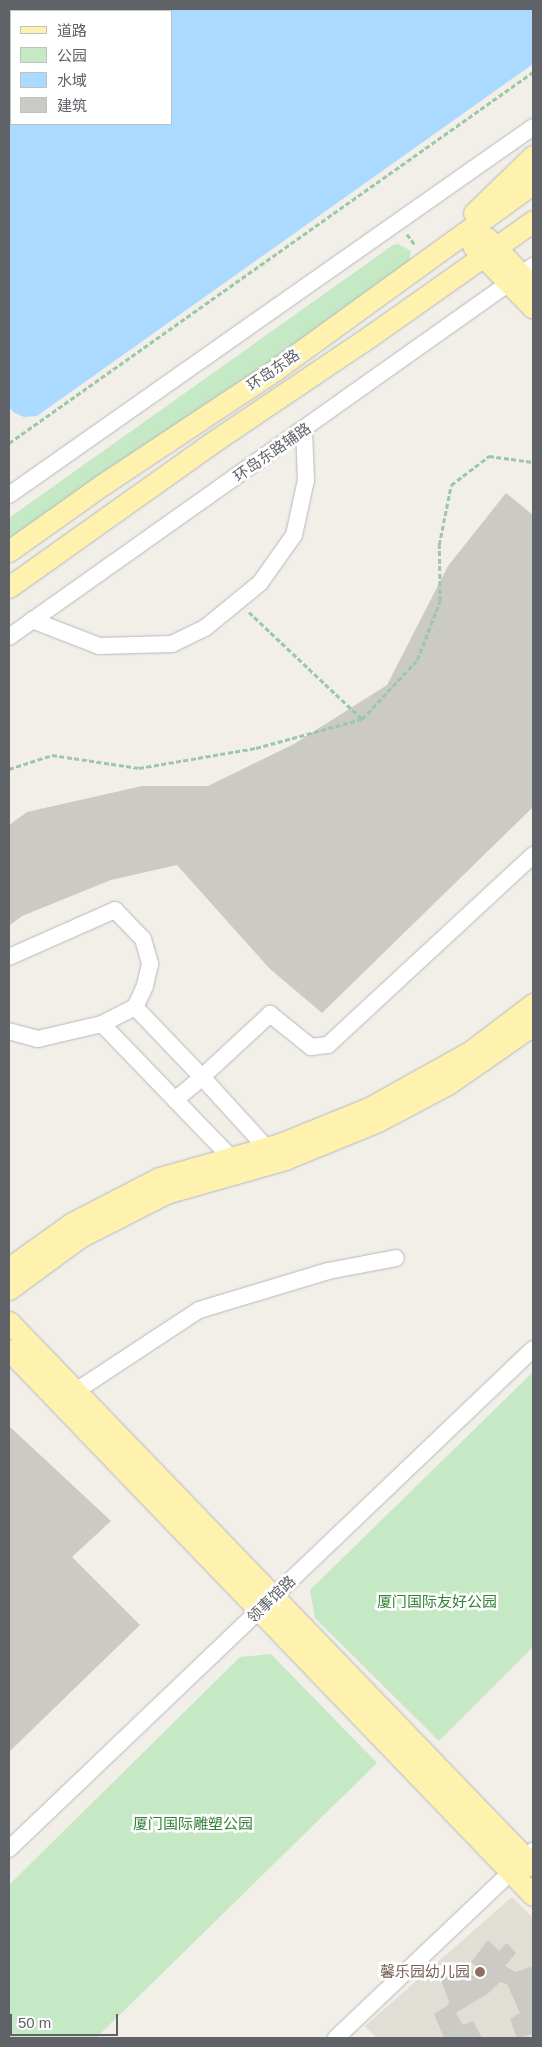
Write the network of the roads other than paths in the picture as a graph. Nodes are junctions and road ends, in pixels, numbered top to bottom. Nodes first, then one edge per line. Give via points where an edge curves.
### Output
1 (533, 127) edge
2 (533, 156) edge
3 (533, 183) edge
4 (504, 204) junction
5 (528, 225) edge
6 (468, 230) junction
7 (489, 251) junction
8 (524, 278) edge
9 (533, 308) edge
10 (304, 430) junction
11 (9, 495) edge
12 (9, 551) edge
13 (9, 587) edge
14 (32, 620) junction
15 (9, 637) edge
16 (533, 856) edge
17 (9, 957) edge
18 (533, 1004) edge
19 (135, 1007) junction
20 (102, 1024) junction
21 (533, 1025) edge
22 (9, 1031) edge
23 (202, 1077) junction
24 (175, 1100) junction
25 (272, 1154) junction
26 (238, 1164) junction
27 (396, 1258) dead end
28 (9, 1268) edge
29 (9, 1289) edge
30 (9, 1322) edge
31 (533, 1349) edge
32 (9, 1350) edge
33 (76, 1391) junction
34 (266, 1603) junction
35 (9, 1850) edge
36 (526, 1862) edge
37 (533, 1895) edge
38 (336, 2038) edge

1 - 11 street
2 - 6 main road via 474,212
3 - 4 main road, 环岛东路
4 - 5 main road
4 - 6 main road, 环岛东路
5 - 7 main road, 环岛东路
6 - 7 main road
6 - 12 main road, 环岛东路 via 275,370
7 - 8 main road
7 - 13 main road, 环岛东路
8 - 9 main road
8 - 10 street, 环岛东路辅路
10 - 14 street, 环岛东路辅路
10 - 14 street via 306,480 294,535 260,583 205,628 172,644 99,646
14 - 15 street, 环岛东路辅路
16 - 23 street via 328,1044 311,1048 270,1014
17 - 19 street via 115,910 143,938 150,964 145,986
18 - 25 main road via 471,1051 402,1091
19 - 20 street
19 - 23 street
20 - 22 street via 38,1038
20 - 24 street
21 - 25 main road via 480,1064 378,1122
23 - 24 street
23 - 25 street
24 - 26 street
25 - 26 main road
26 - 28 main road via 185,1170 153,1182 72,1224
26 - 29 main road via 174,1190 72,1242
27 - 33 street via 328,1271 199,1310
30 - 33 main road
31 - 34 street, 领事馆路
32 - 34 main road
33 - 34 main road
34 - 35 street, 领事馆路
34 - 36 main road
36 - 37 main road
36 - 38 street

